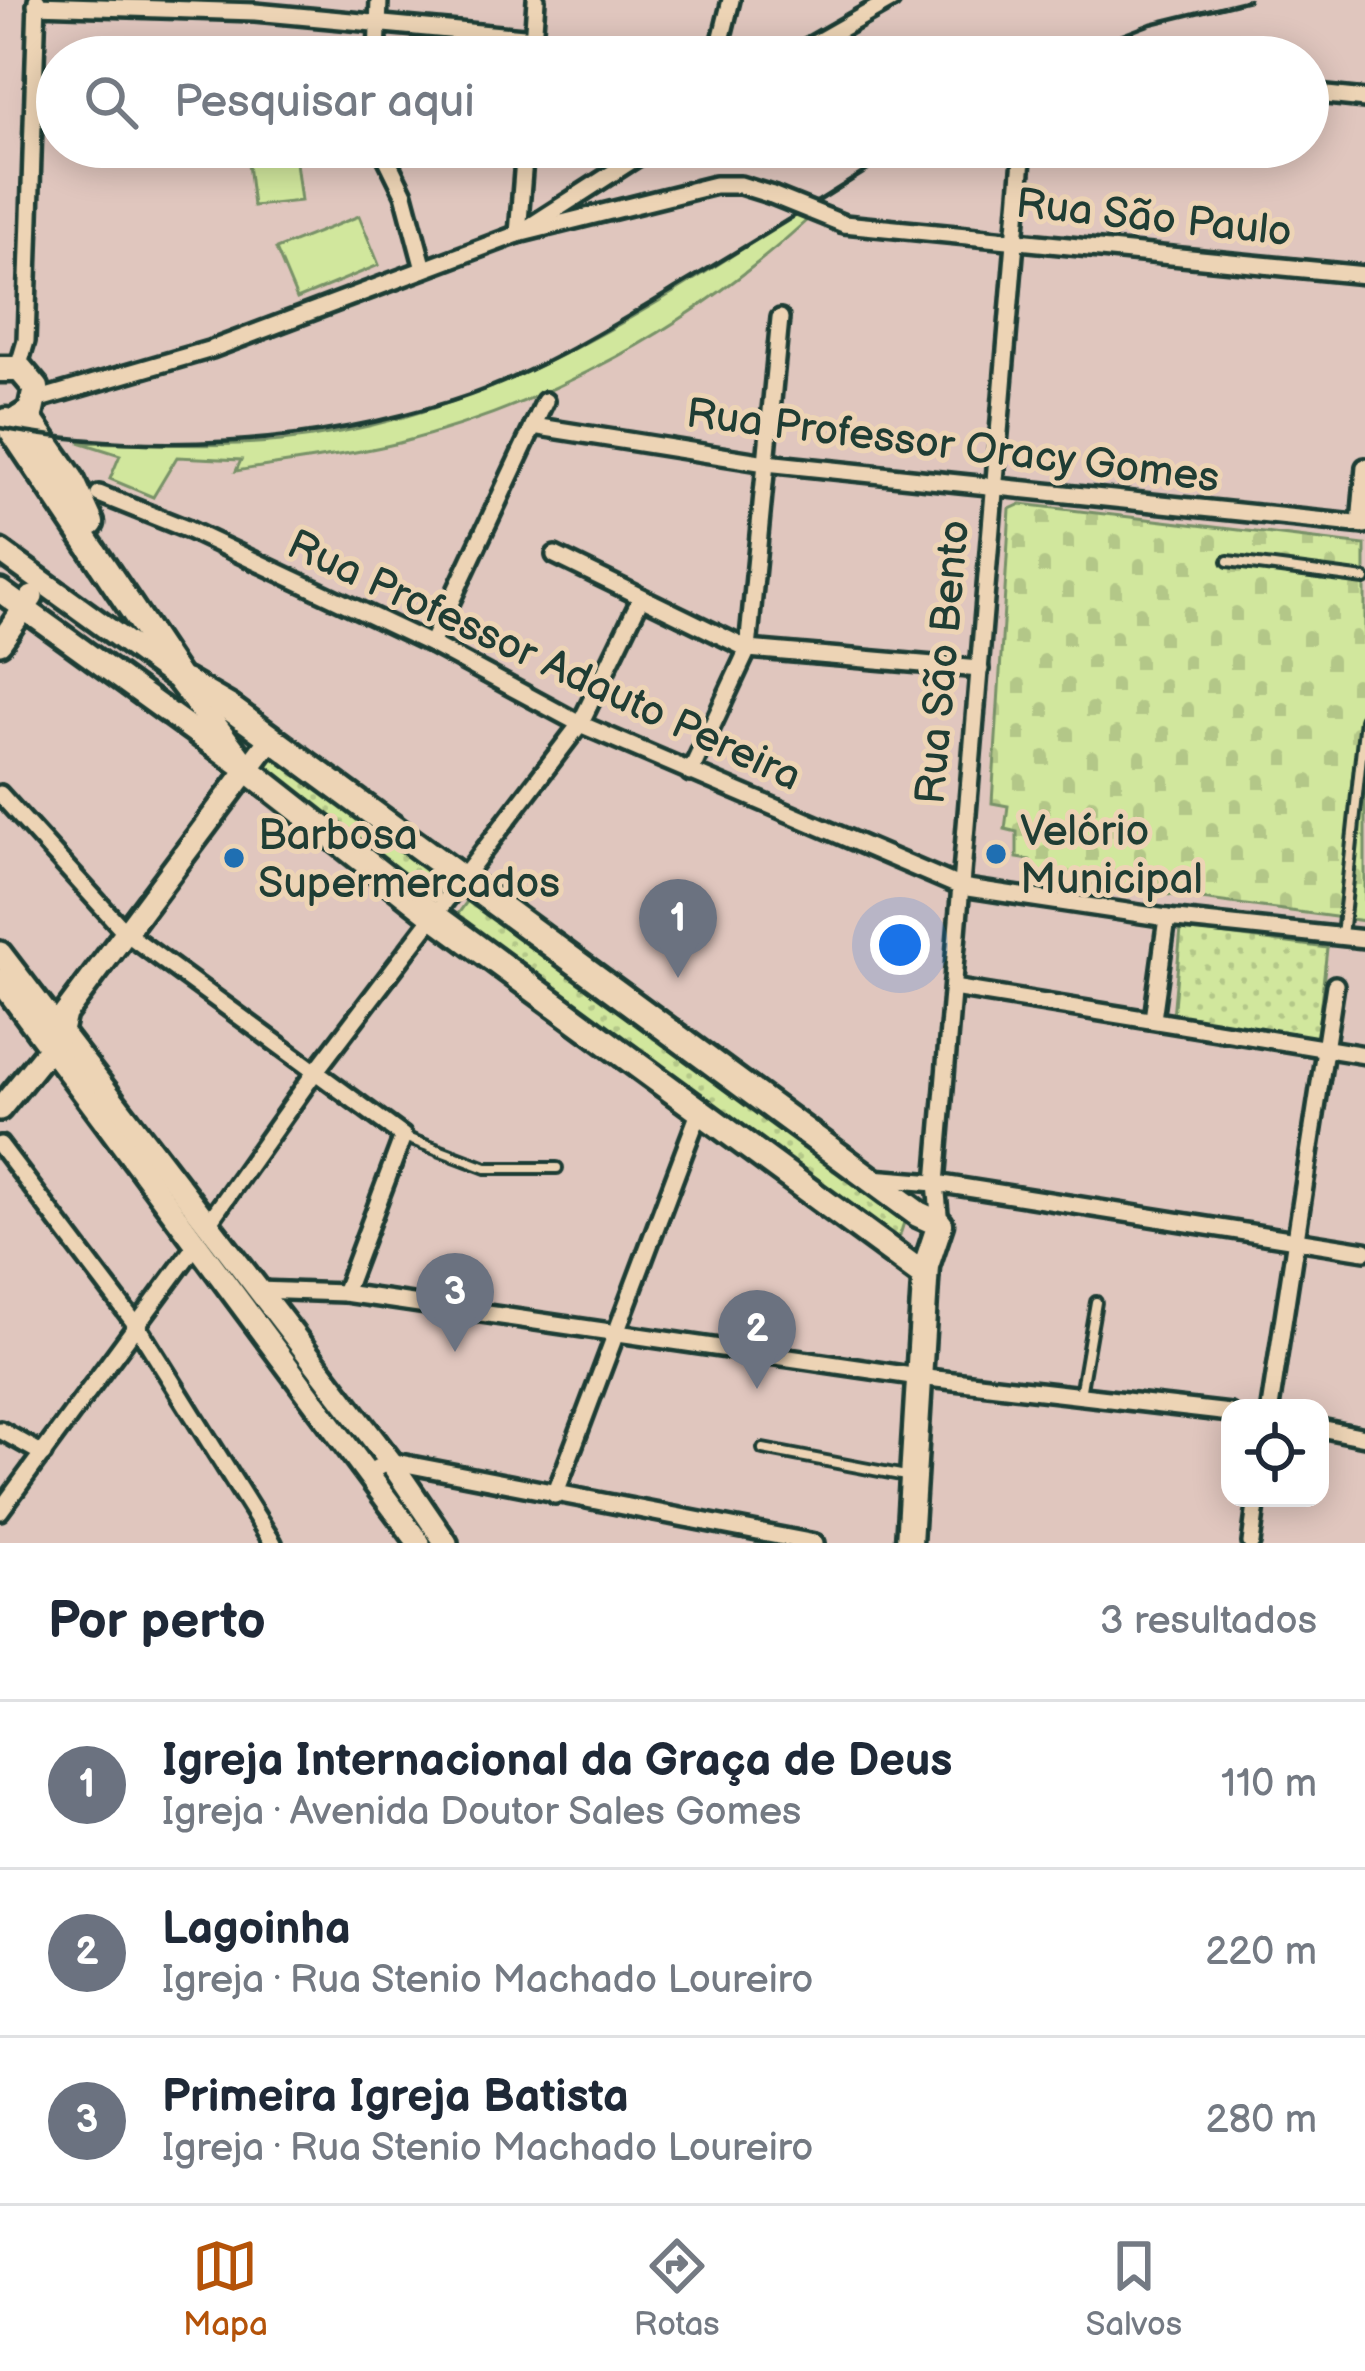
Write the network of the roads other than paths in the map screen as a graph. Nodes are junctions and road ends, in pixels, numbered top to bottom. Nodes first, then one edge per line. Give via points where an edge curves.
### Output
1 (379, 0) edge
2 (536, 0) edge
3 (731, 0) edge
4 (891, 0) edge
5 (36, 3) edge
6 (256, 6) edge
7 (378, 21) junction
8 (377, 36) edge
9 (516, 36) edge
10 (534, 36) edge
11 (722, 36) edge
12 (828, 36) edge
13 (1329, 95) edge
14 (1365, 99) edge
15 (391, 168) edge
16 (523, 168) edge
17 (620, 168) edge
18 (1021, 168) edge
19 (518, 234) junction
20 (1016, 237) junction
21 (424, 269) junction
22 (1365, 275) edge
23 (780, 318) dead end
24 (17, 396) edge
25 (545, 401) dead end
26 (533, 426) junction
27 (39, 464) junction
28 (766, 464) junction
29 (1365, 466) edge
30 (994, 488) junction
31 (88, 493) junction
32 (1362, 525) edge
33 (0, 551) edge
34 (555, 555) dead end
35 (1228, 561) dead end
36 (1365, 579) edge
37 (43, 582) junction
38 (0, 591) edge
39 (640, 600) junction
40 (24, 608) junction
41 (0, 643) edge
42 (431, 644) junction
43 (748, 649) junction
44 (980, 668) junction
45 (179, 680) junction
46 (208, 693) junction
47 (1365, 718) edge
48 (580, 724) junction
49 (271, 738) junction
50 (247, 769) junction
51 (690, 773) junction
52 (0, 794) edge
53 (460, 878) junction
54 (961, 887) junction
55 (433, 915) junction
56 (1167, 919) junction
57 (126, 933) junction
58 (1342, 936) junction
59 (1365, 939) edge
60 (0, 953) edge
61 (0, 980) edge
62 (1335, 985) dead end
63 (952, 988) junction
64 (1153, 1019) junction
65 (53, 1031) junction
66 (1324, 1048) junction
67 (1365, 1054) edge
68 (315, 1072) junction
69 (0, 1087) edge
70 (0, 1109) edge
71 (700, 1110) junction
72 (403, 1136) junction
73 (0, 1145) edge
74 (557, 1168) dead end
75 (869, 1178) junction
76 (936, 1183) junction
77 (929, 1219) junction
78 (208, 1222) junction
79 (1296, 1242) junction
80 (195, 1246) junction
81 (1365, 1251) edge
82 (926, 1271) junction
83 (344, 1293) junction
84 (249, 1298) junction
85 (1096, 1302) dead end
86 (137, 1326) junction
87 (613, 1334) junction
88 (919, 1377) junction
89 (1080, 1396) junction
90 (1271, 1399) edge
91 (1221, 1412) edge
92 (0, 1430) edge
93 (1329, 1430) edge
94 (1365, 1436) edge
95 (763, 1449) dead end
96 (43, 1454) junction
97 (380, 1467) junction
98 (913, 1477) junction
99 (555, 1495) junction
100 (1256, 1507) edge
101 (0, 1511) edge
102 (273, 1543) edge
103 (419, 1543) edge
104 (446, 1543) edge
105 (815, 1543) edge
106 (909, 1543) edge
107 (1251, 1543) edge

1 - 7 street
2 - 10 street
3 - 11 street
4 - 12 street
5 - 6 street
5 - 24 street via 26,340
6 - 7 street
7 - 8 street
7 - 9 street
13 - 14 street
15 - 21 street
16 - 19 street
17 - 19 street
18 - 20 street, Rua São Bento
19 - 20 street, Rua São Paulo, bridge via 740,185 844,224
19 - 21 street
20 - 22 street, Rua São Paulo
20 - 30 street, Rua São Bento
21 - 24 street via 326,310 80,390
23 - 28 street
24 - 27 main road
24 - 31 main road
25 - 26 street
26 - 28 street, Rua Professor Oracy Gomes
26 - 42 street
27 - 31 main road via 61,487
27 - 45 main road
28 - 30 street, Rua Professor Oracy Gomes
28 - 43 street
29 - 32 street
30 - 32 street, Rua Professor Oracy Gomes
30 - 44 street, Rua São Bento
31 - 42 street, Rua Professor Adauto Pereira via 189,530
31 - 46 main road via 92,524
33 - 37 main road
34 - 39 street
35 - 36 lane
37 - 40 main road
37 - 45 main road
38 - 40 main road
39 - 43 street
39 - 48 street
40 - 41 main road
40 - 50 main road
42 - 48 street, Rua Professor Adauto Pereira
43 - 44 street
43 - 51 street
44 - 54 street, Rua São Bento
45 - 46 main road
45 - 50 main road
46 - 49 main road
47 - 58 lane
48 - 51 street, Rua Professor Adauto Pereira
48 - 53 street
49 - 50 main road
49 - 53 main road
50 - 55 main road
50 - 57 main road
51 - 54 street, Rua Professor Adauto Pereira
52 - 57 street
53 - 55 street
53 - 75 main road
54 - 56 street, Rua Professor Adauto Pereira
54 - 63 street, Rua São Bento
55 - 68 street
55 - 71 main road
56 - 58 street, Rua Professor Adauto Pereira
56 - 64 street
57 - 65 main road
57 - 68 street
58 - 59 street, Rua Professor Adauto Pereira
60 - 65 main road
61 - 65 main road
62 - 66 street
63 - 64 street
63 - 76 street, Rua São Bento
64 - 66 street
65 - 69 main road
65 - 70 main road
65 - 78 main road
65 - 80 main road
66 - 67 street
66 - 79 street
68 - 72 street
68 - 78 street
71 - 82 main road
71 - 87 street
72 - 74 lane via 486,1168
72 - 83 street
73 - 86 street
75 - 76 street
75 - 77 main road
76 - 77 street, Rua São Bento
76 - 77 street, Rua São Bento
76 - 79 street
77 - 82 main road, Rua São Bento
78 - 84 main road
79 - 81 street
79 - 90 street
80 - 84 main road
80 - 86 street
82 - 88 main road, Rua São Bento
83 - 84 street
83 - 87 street
84 - 97 main road
85 - 89 lane
86 - 96 street
86 - 102 street
87 - 88 street
87 - 99 street
88 - 89 street
88 - 98 main road, Rua São Bento
89 - 91 street
92 - 96 street
93 - 94 street
95 - 98 lane
96 - 101 street
97 - 99 street
97 - 103 main road
97 - 104 main road
98 - 106 main road, Rua São Bento
99 - 105 street
100 - 107 street

